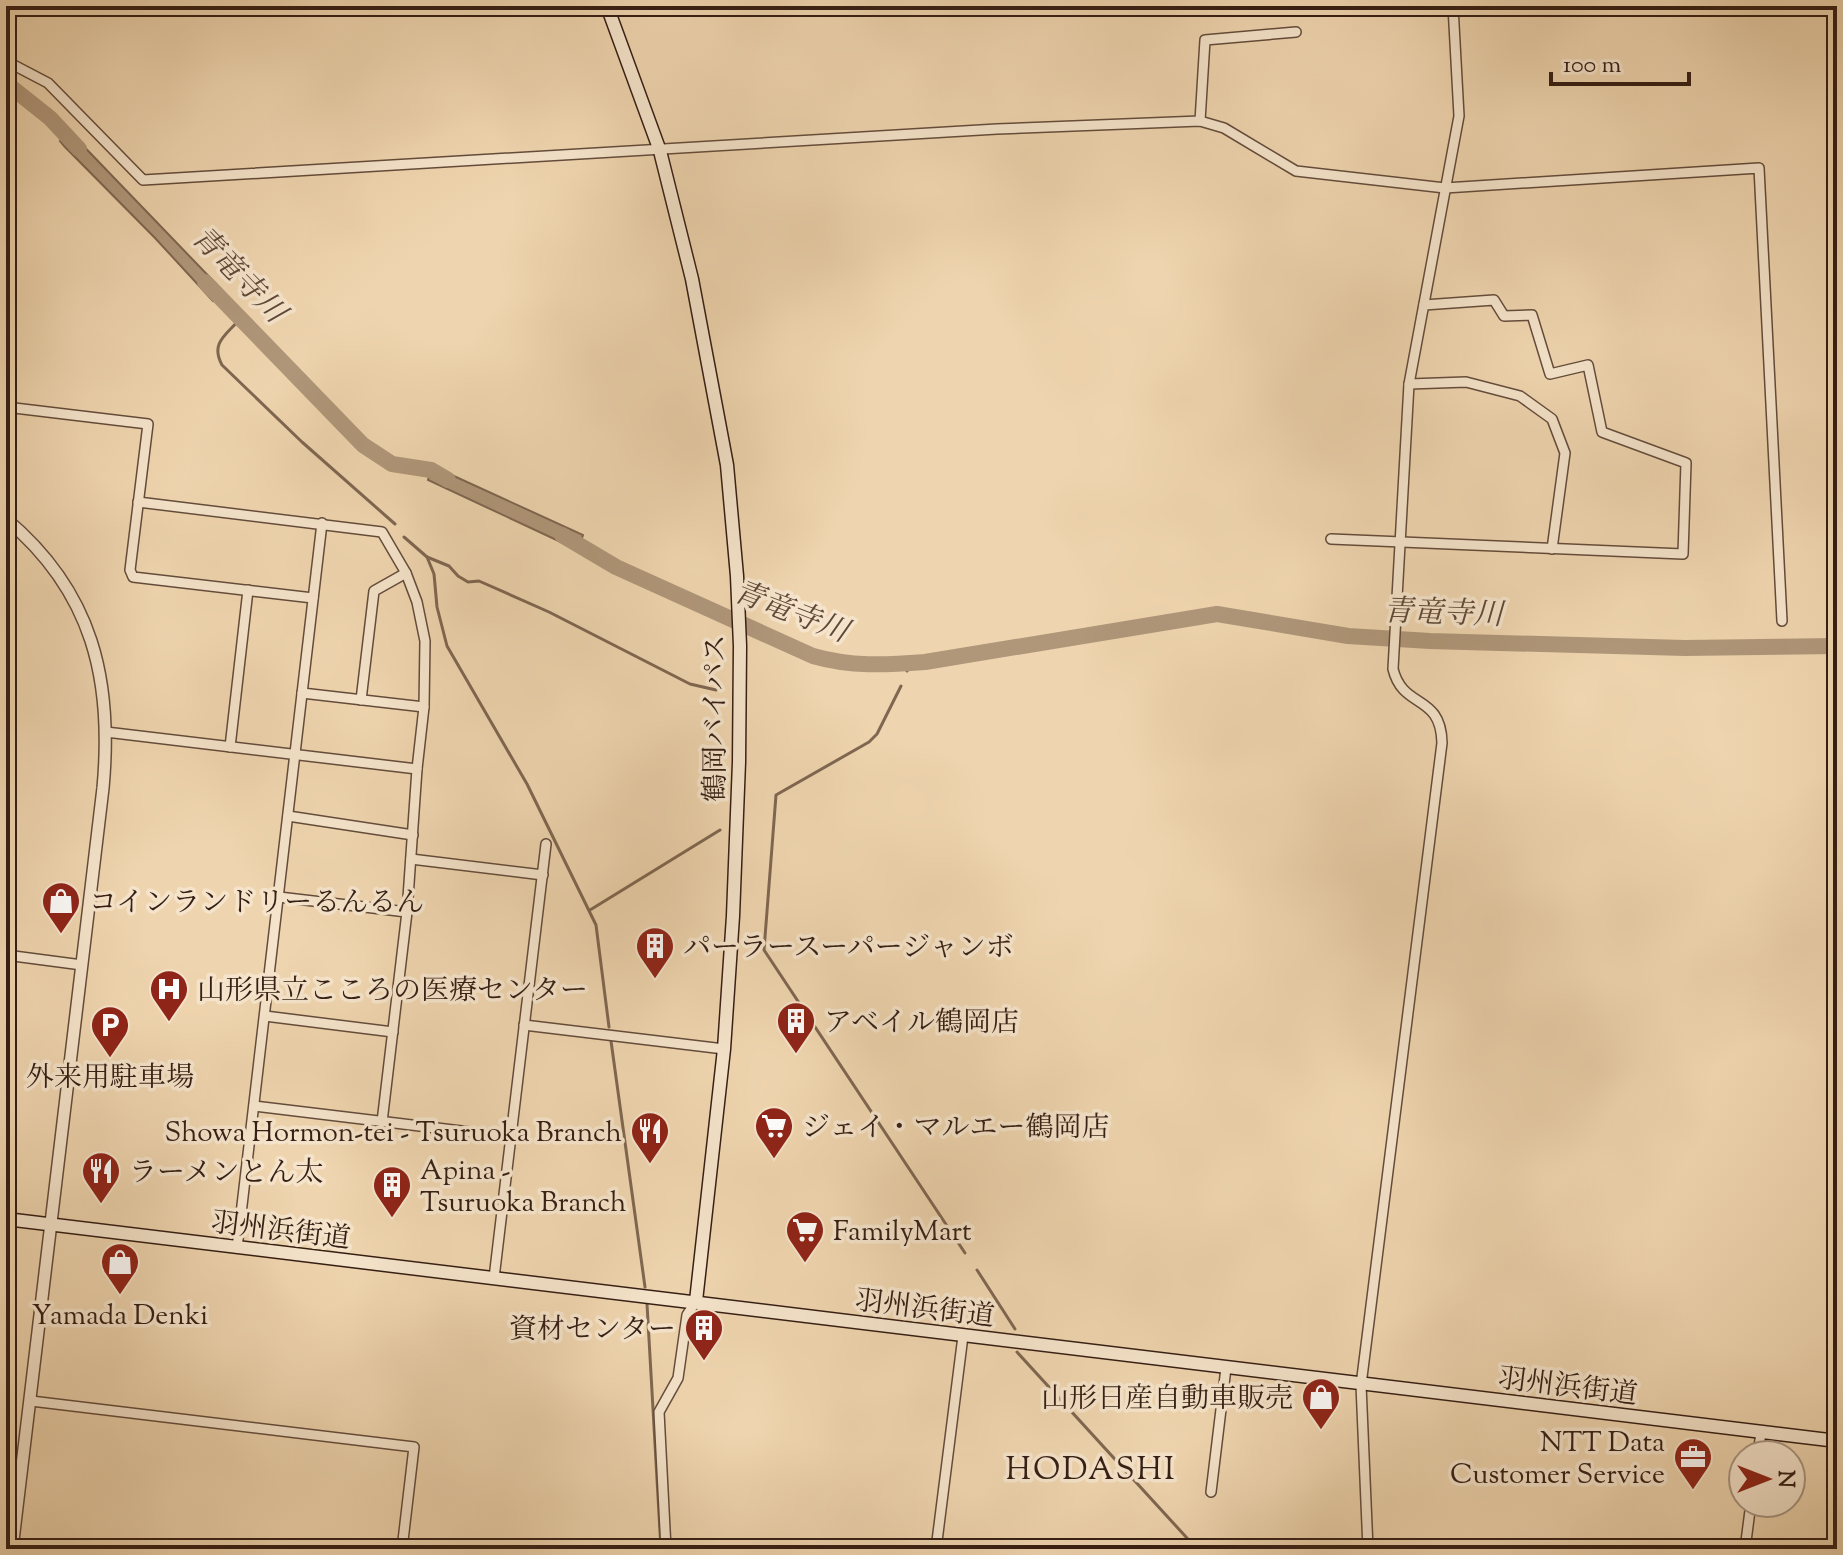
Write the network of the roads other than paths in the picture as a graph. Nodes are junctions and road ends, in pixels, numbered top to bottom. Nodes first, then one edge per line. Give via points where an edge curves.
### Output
1 (607, 6) edge
2 (1453, 6) edge
3 (1296, 32) dead end
4 (6, 61) edge
5 (1200, 121) junction
6 (660, 151) junction
7 (1445, 188) junction
8 (1424, 305) junction
9 (1409, 384) junction
10 (6, 407) edge
11 (138, 502) junction
12 (6, 519) edge
13 (322, 523) junction
14 (1331, 539) dead end
15 (1402, 541) junction
16 (1552, 549) junction
17 (406, 573) junction
18 (248, 590) junction
19 (313, 598) junction
20 (1782, 621) dead end
21 (302, 693) junction
22 (361, 700) junction
23 (424, 707) junction
24 (106, 732) junction
25 (230, 747) junction
26 (295, 755) junction
27 (417, 769) junction
28 (288, 816) junction
29 (413, 835) junction
30 (546, 844) dead end
31 (411, 859) junction
32 (543, 875) junction
33 (279, 897) junction
34 (407, 912) junction
35 (6, 955) edge
36 (82, 965) junction
37 (265, 1016) junction
38 (524, 1025) junction
39 (393, 1032) junction
40 (724, 1049) junction
41 (254, 1106) junction
42 (382, 1122) junction
43 (511, 1137) junction
44 (6, 1219) edge
45 (52, 1224) junction
46 (237, 1248) junction
47 (494, 1278) junction
48 (696, 1301) junction
49 (963, 1336) junction
50 (1226, 1368) junction
51 (1361, 1385) junction
52 (31, 1401) junction
53 (1761, 1432) junction
54 (1760, 1439) edge
55 (1837, 1441) edge
56 (1211, 1492) dead end
57 (12, 1512) edge
58 (1749, 1519) edge
59 (12, 1549) edge
60 (402, 1549) edge
61 (666, 1549) edge
62 (936, 1549) edge
63 (1368, 1549) edge
64 (1745, 1549) edge

1 - 6 main road, 鶴岡バイパス
2 - 7 street via 1459,116
3 - 5 street via 1205,40
4 - 6 street via 48,83 143,180
5 - 6 street
5 - 7 street via 1224,128 1296,171
6 - 40 main road, 鶴岡バイパス via 713,384 737,576 736,858
7 - 8 street
7 - 20 street via 1759,168
8 - 9 street
8 - 16 street via 1494,300 1504,316 1532,315 1550,374 1588,365 1602,432 1686,463 1683,554
9 - 15 street
9 - 16 street via 1466,382 1520,396 1552,419 1565,453
10 - 11 street via 148,424
11 - 13 street
11 - 18 street via 133,577
12 - 24 street via 47,562 77,608 100,670
13 - 17 street via 382,532
13 - 19 street
14 - 15 street
15 - 16 street
15 - 51 street via 1393,669 1409,696 1435,712 1442,743
17 - 22 street via 374,591
17 - 23 street via 425,641
18 - 19 street
18 - 25 street
19 - 21 street
21 - 22 street
21 - 26 street
22 - 23 street
23 - 27 street
24 - 25 street
24 - 36 street
25 - 26 street
26 - 27 street
26 - 28 street
27 - 29 street
28 - 29 street
28 - 33 street
29 - 31 street
30 - 32 street
31 - 32 street
31 - 34 street
32 - 38 street
33 - 34 street
33 - 37 street
34 - 39 street
35 - 36 street
36 - 45 street
37 - 39 street
37 - 41 street
38 - 40 street
38 - 43 street
39 - 42 street
40 - 48 main road, 鶴岡バイパス
41 - 42 street
41 - 46 street
42 - 43 street
43 - 47 street
44 - 45 main road, 羽州浜街道
45 - 46 main road, 羽州浜街道
45 - 52 street
46 - 47 main road, 羽州浜街道
47 - 48 main road, 羽州浜街道
48 - 49 main road, 羽州浜街道
48 - 61 street via 687,1315 678,1378 659,1412
49 - 50 main road, 羽州浜街道
49 - 62 street
50 - 51 main road, 羽州浜街道
50 - 56 street
51 - 53 main road, 羽州浜街道
51 - 63 street
52 - 57 street
52 - 60 street via 414,1447
53 - 54 street
53 - 55 main road, 羽州浜街道
57 - 59 street
58 - 64 street

